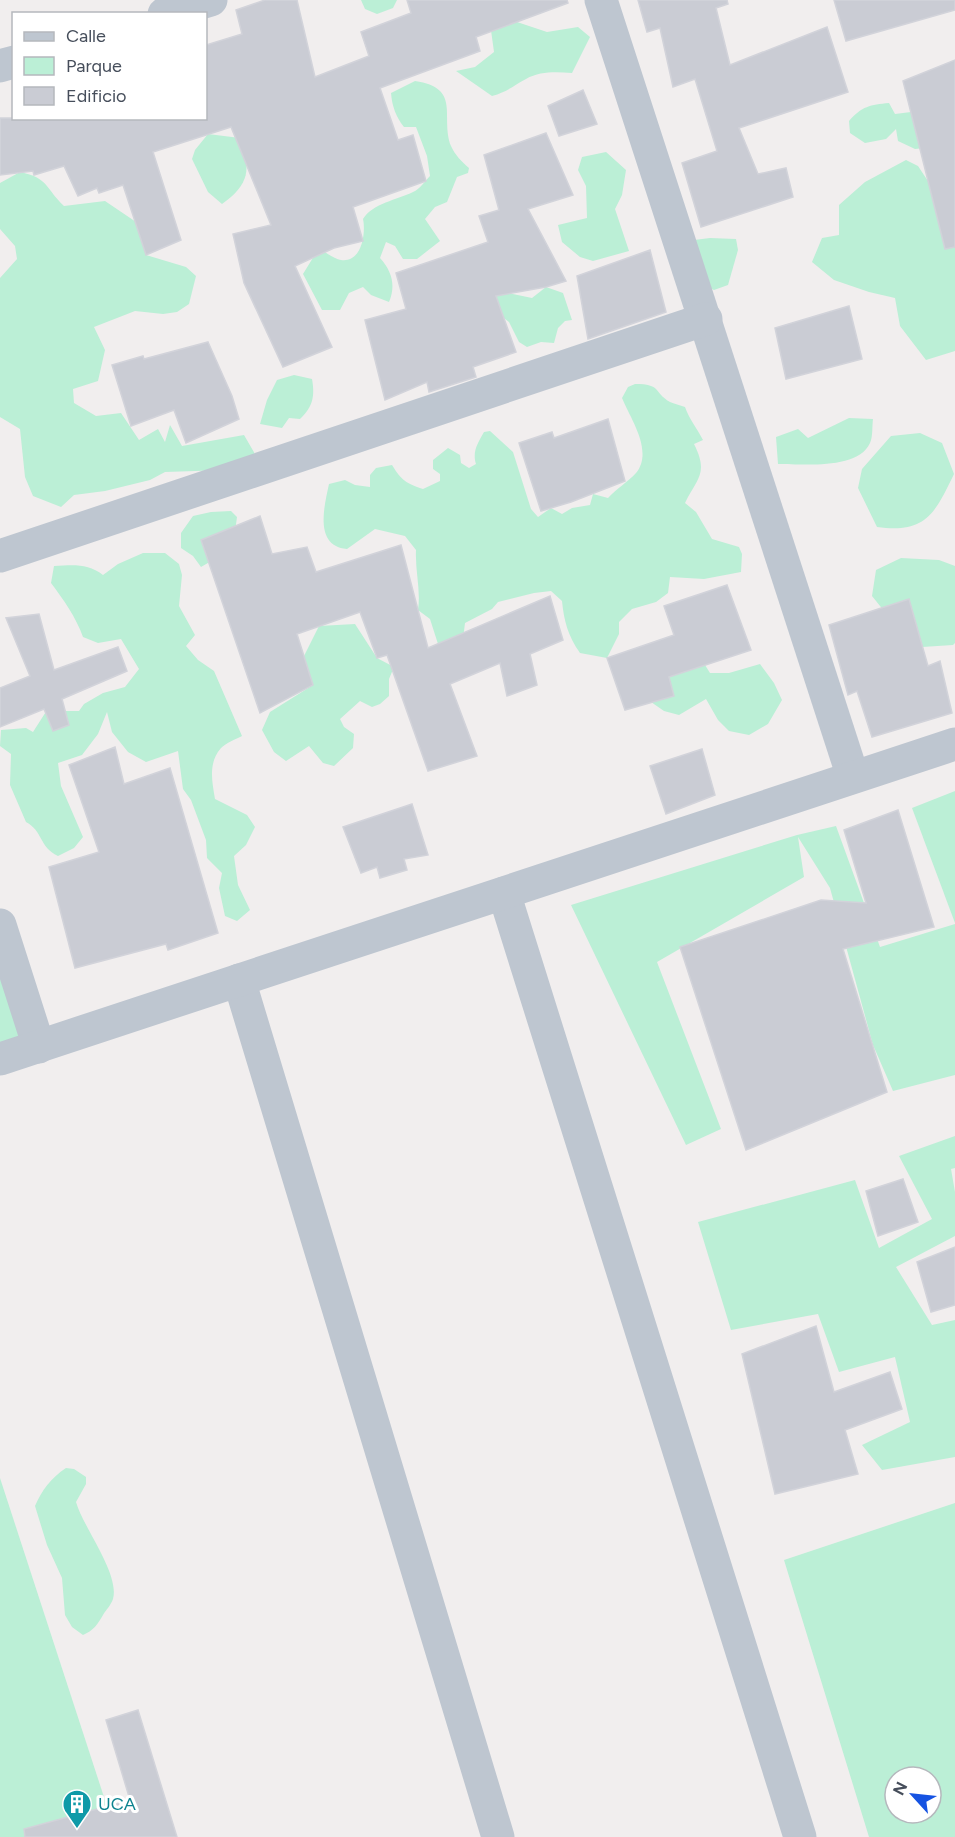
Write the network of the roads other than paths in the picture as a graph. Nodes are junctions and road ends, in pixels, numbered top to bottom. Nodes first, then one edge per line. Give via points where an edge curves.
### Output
1 (211, 0) edge
2 (601, 0) edge
3 (169, 12) edge
4 (706, 319) junction
5 (0, 556) edge
6 (955, 744) edge
7 (853, 777) junction
8 (504, 893) junction
9 (0, 925) edge
10 (238, 980) junction
11 (39, 1047) junction
12 (0, 1059) edge
13 (498, 1837) edge
14 (800, 1837) edge

1 - 3 street
2 - 4 street
4 - 5 street
4 - 7 street
6 - 7 street
7 - 8 street
8 - 10 street
8 - 14 street
9 - 11 street
10 - 11 street
10 - 13 street
11 - 12 street

